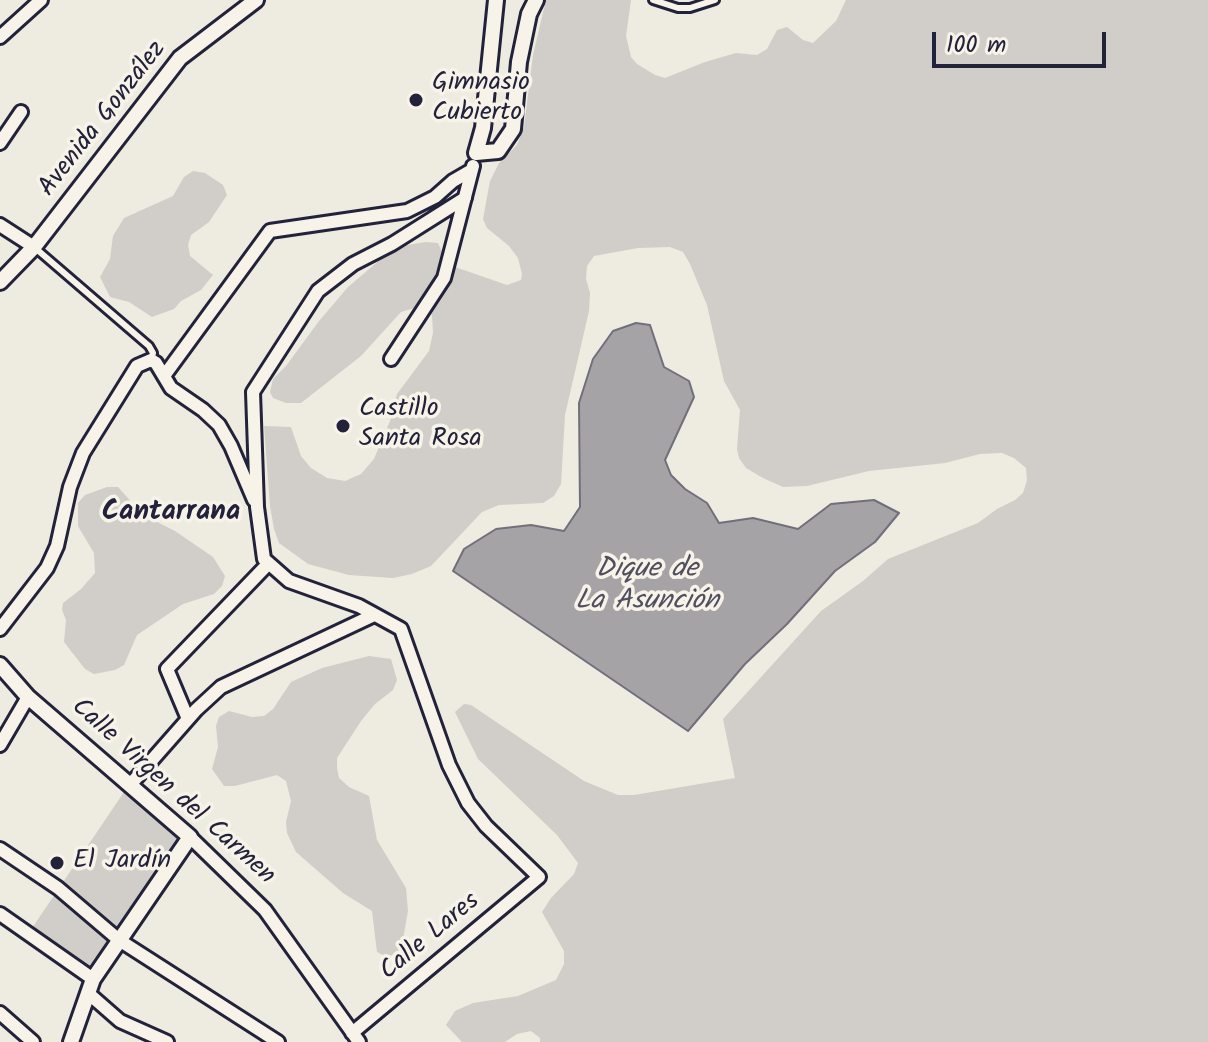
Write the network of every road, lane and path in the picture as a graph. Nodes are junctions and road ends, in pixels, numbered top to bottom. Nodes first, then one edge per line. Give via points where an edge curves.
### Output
1 (41, 0) edge
2 (256, 0) edge
3 (496, 0) edge
4 (536, 0) edge
5 (653, 0) edge
6 (715, 0) edge
7 (0, 37) edge
8 (21, 112) dead end
9 (0, 143) edge
10 (476, 153) junction
11 (472, 170) junction
12 (465, 198) junction
13 (0, 225) edge
14 (34, 247) junction
15 (0, 282) edge
16 (391, 359) dead end
17 (151, 360) junction
18 (164, 376) junction
19 (257, 507) junction
20 (268, 564) junction
21 (374, 615) junction
22 (0, 629) edge
23 (0, 665) edge
24 (28, 697) junction
25 (188, 719) junction
26 (0, 745) edge
27 (130, 785) junction
28 (190, 837) junction
29 (0, 849) edge
30 (0, 914) edge
31 (119, 940) junction
32 (90, 986) junction
33 (0, 1013) edge
34 (356, 1038) edge
35 (33, 1042) edge
36 (71, 1042) edge
37 (167, 1042) edge
38 (278, 1042) edge

1 - 7 street
2 - 14 street, Avenida González via 180,58
3 - 10 street
4 - 10 street via 519,62 513,129 498,151
5 - 6 lane via 678,8
8 - 9 street
10 - 11 street
11 - 12 street
11 - 18 street via 407,211 270,231
12 - 16 street via 444,278
12 - 19 street via 353,264 318,291 253,392
13 - 14 street
14 - 15 street, Avenida González
14 - 17 lane via 149,346
17 - 18 street
17 - 22 street via 137,366 83,453 47,568
18 - 19 street via 171,388 219,425
19 - 20 street
20 - 21 street via 289,581
20 - 25 street via 167,669
21 - 25 street via 221,687
21 - 34 street, Calle Lares via 401,629 449,765 468,803 539,877
23 - 24 street, Calle Virgen del Carmen
24 - 26 street
24 - 27 street, Calle Virgen del Carmen
25 - 27 street
27 - 28 street, Calle Virgen del Carmen
28 - 31 street
28 - 34 street, Calle Virgen del Carmen via 265,910
29 - 31 street via 58,888
30 - 32 street
31 - 32 street
31 - 38 street
32 - 36 street
32 - 37 street via 120,1021
33 - 35 street

